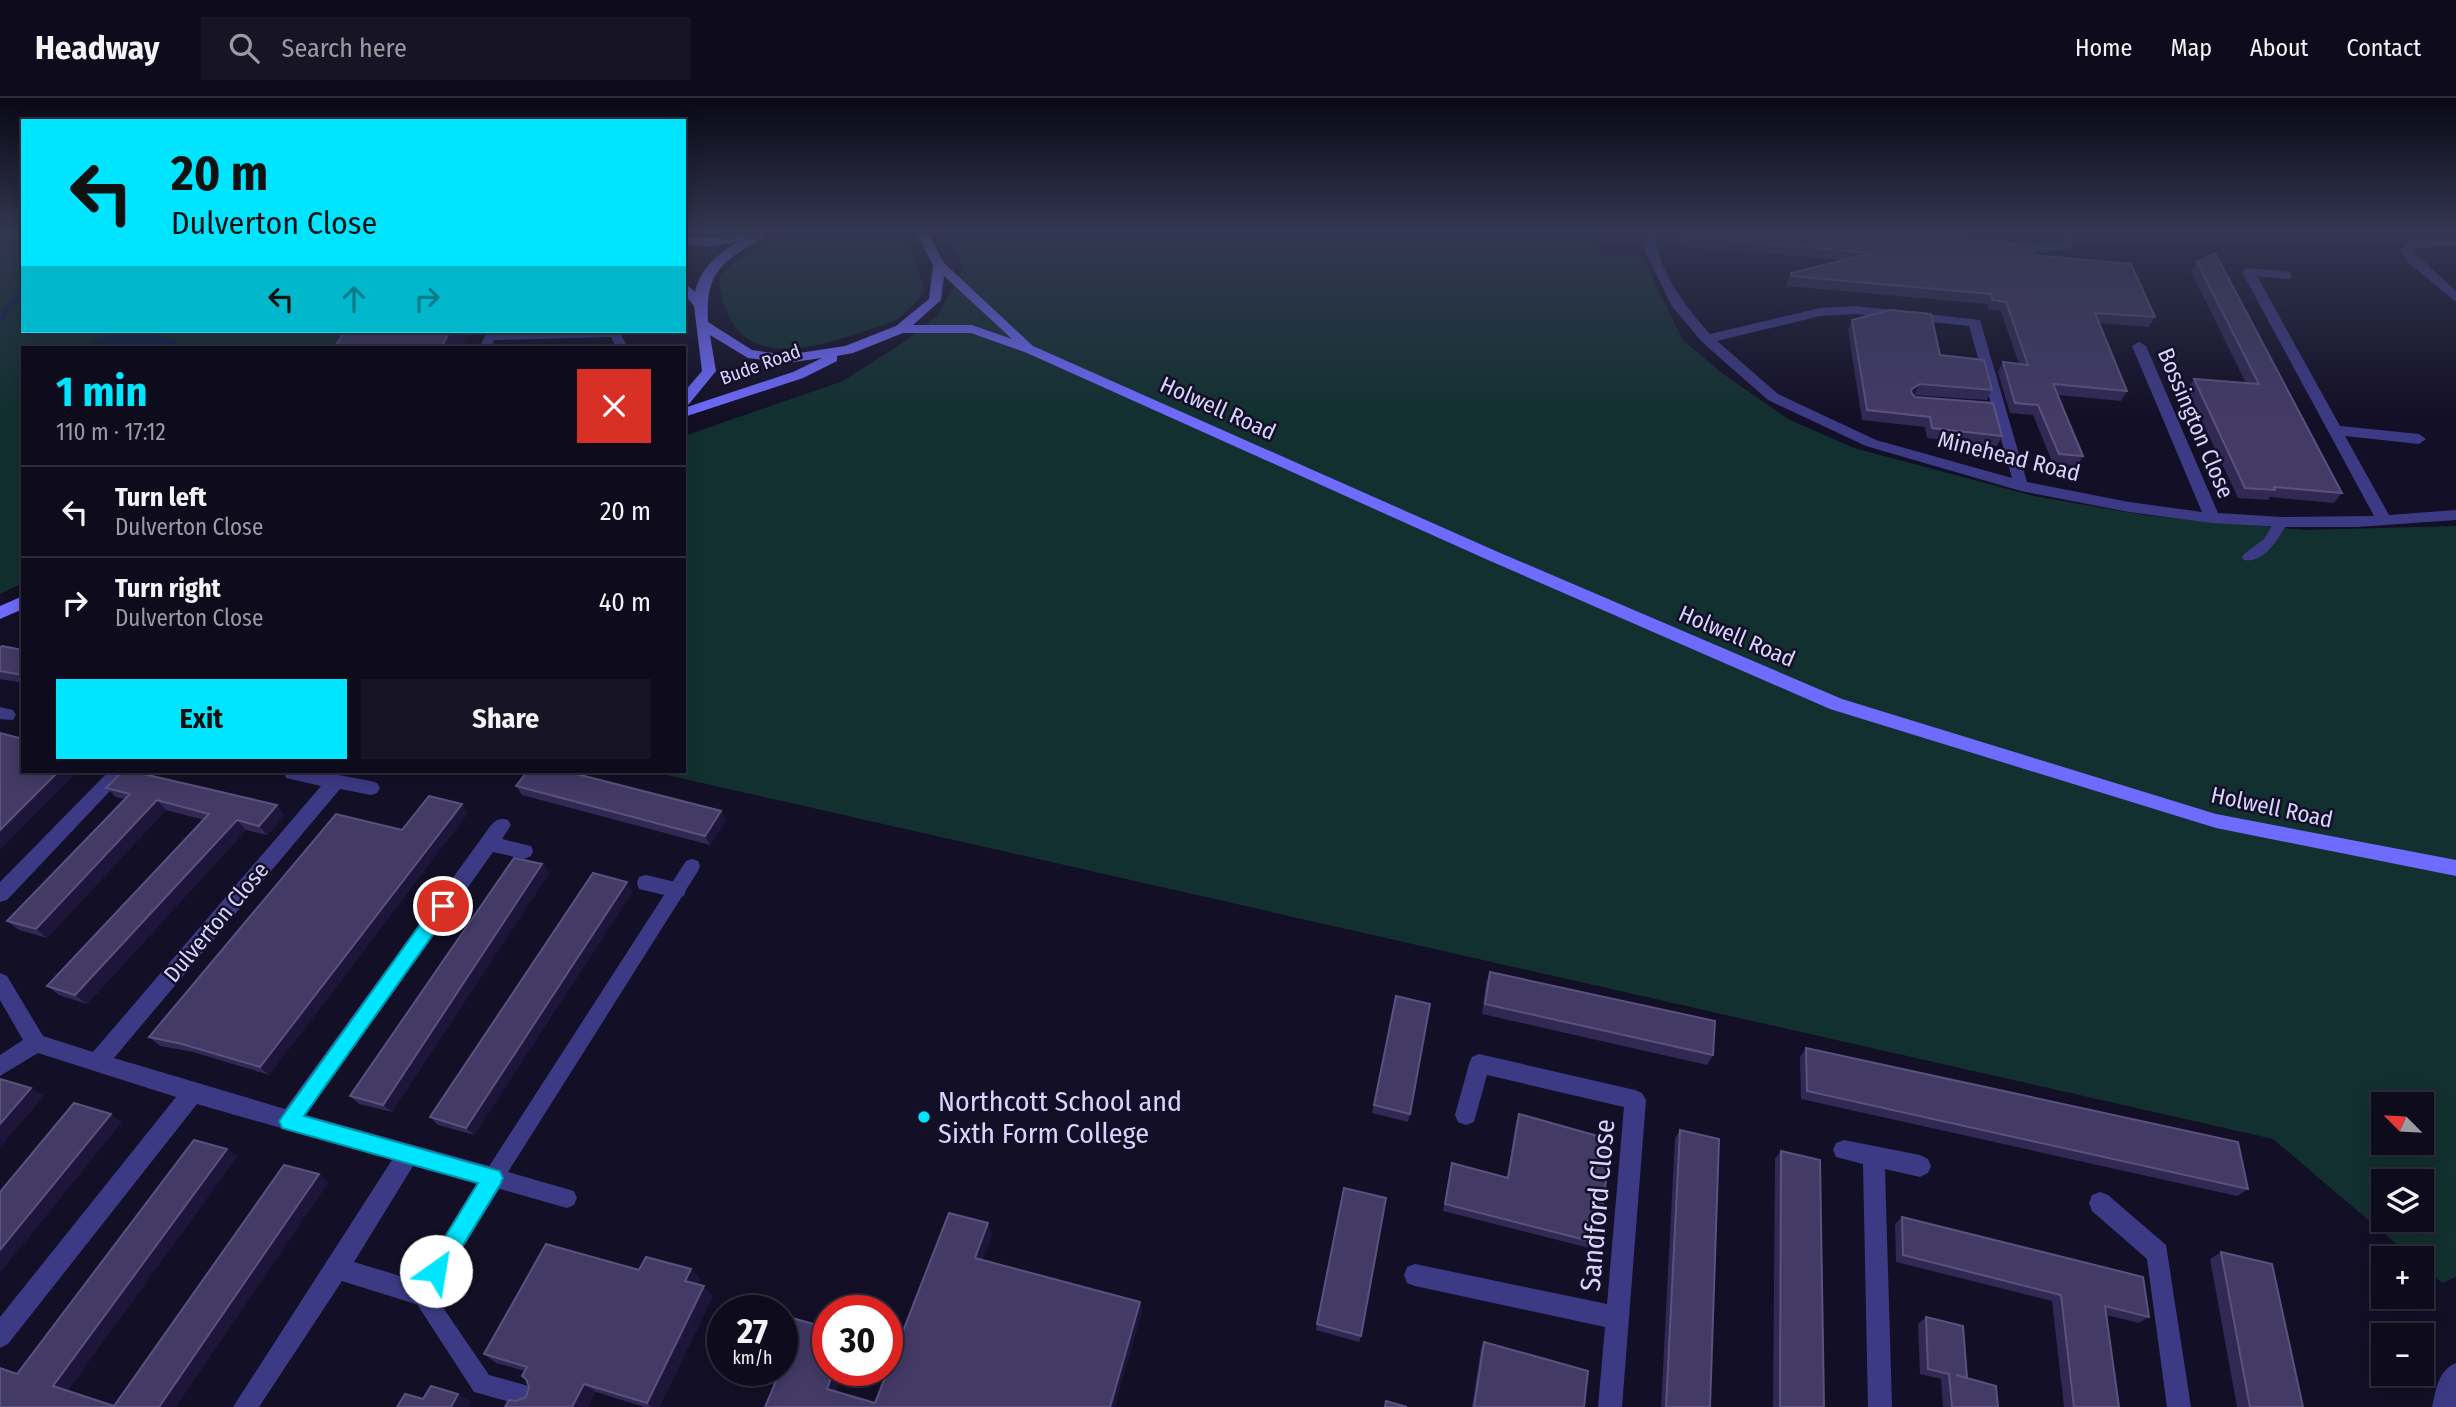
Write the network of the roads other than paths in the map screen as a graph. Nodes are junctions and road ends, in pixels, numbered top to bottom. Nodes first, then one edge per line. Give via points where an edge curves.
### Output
1 (691, 294) edge
2 (700, 294) edge
3 (936, 294) edge
4 (971, 294) edge
5 (1672, 294) edge
6 (2260, 294) edge
7 (698, 303) junction
8 (703, 324) junction
9 (901, 329) junction
10 (615, 333) edge
11 (487, 339) edge
12 (1707, 339) junction
13 (2139, 346) dead end
14 (848, 350) junction
15 (1032, 350) junction
16 (686, 399) edge
17 (686, 412) edge
18 (2335, 430) junction
19 (2419, 439) dead end
20 (2021, 486) junction
21 (2456, 515) edge
22 (2212, 518) junction
23 (2385, 520) junction
24 (2281, 522) junction
25 (2249, 557) dead end
26 (21, 603) edge
27 (0, 613) edge
28 (117, 773) edge
29 (292, 773) edge
30 (335, 782) junction
31 (371, 788) dead end
32 (502, 825) dead end
33 (488, 844) junction
34 (524, 851) dead end
35 (692, 866) dead end
36 (2456, 868) edge
37 (646, 883) dead end
38 (677, 890) junction
39 (0, 894) edge
40 (0, 982) edge
41 (36, 1043) junction
42 (97, 1063) junction
43 (0, 1066) edge
44 (192, 1094) junction
45 (1466, 1115) dead end
46 (289, 1121) junction
47 (1844, 1150) dead end
48 (408, 1154) junction
49 (1874, 1158) junction
50 (1920, 1166) dead end
51 (493, 1178) junction
52 (567, 1198) dead end
53 (2100, 1203) dead end
54 (337, 1268) junction
55 (1415, 1275) dead end
56 (422, 1294) junction
57 (1618, 1318) junction
58 (0, 1336) edge
59 (2456, 1376) edge
60 (528, 1396) edge
61 (245, 1407) edge
62 (1610, 1407) edge
63 (1880, 1407) edge
64 (2179, 1407) edge
65 (2444, 1407) edge

1 - 7 street
2 - 7 street
3 - 9 street via 935,300
4 - 15 street, Holwell Road
5 - 12 street, Minehead Road
6 - 18 street
7 - 8 street, Bude Road
8 - 14 street via 748,354 786,359
8 - 16 street, Bude Road via 709,371
9 - 14 street
9 - 15 street, Holwell Road via 972,329
10 - 11 lane
12 - 20 street, Minehead Road via 1773,397 1871,443
12 - 20 street via 1820,312 1856,310 1975,323 1991,406
13 - 22 street, Bossington Close
14 - 17 street, Bude Road via 798,375
15 - 36 street, Holwell Road via 1836,704 2216,821
18 - 19 street
18 - 23 street
20 - 22 street, Minehead Road
21 - 23 street, Minehead Road
22 - 24 street, Minehead Road
23 - 24 street, Minehead Road
24 - 25 lane via 2269,542
26 - 27 street
28 - 39 street
29 - 30 street
30 - 31 street
30 - 42 street, Dulverton Close
32 - 33 street
33 - 34 street
33 - 46 street
35 - 38 lane
37 - 38 street
38 - 51 lane
40 - 41 street
41 - 42 street
41 - 43 street
42 - 44 street
44 - 46 street
44 - 58 street
45 - 57 street, Sandford Close via 1479,1064 1635,1100
46 - 48 street
47 - 49 street
48 - 51 street
48 - 54 street
49 - 50 street
49 - 63 street
51 - 52 lane
51 - 56 street
53 - 64 street via 2158,1252
54 - 56 street
54 - 61 street
55 - 57 street, Sandford Close
56 - 60 lane via 482,1384
57 - 62 street, Sandford Close
59 - 65 street

